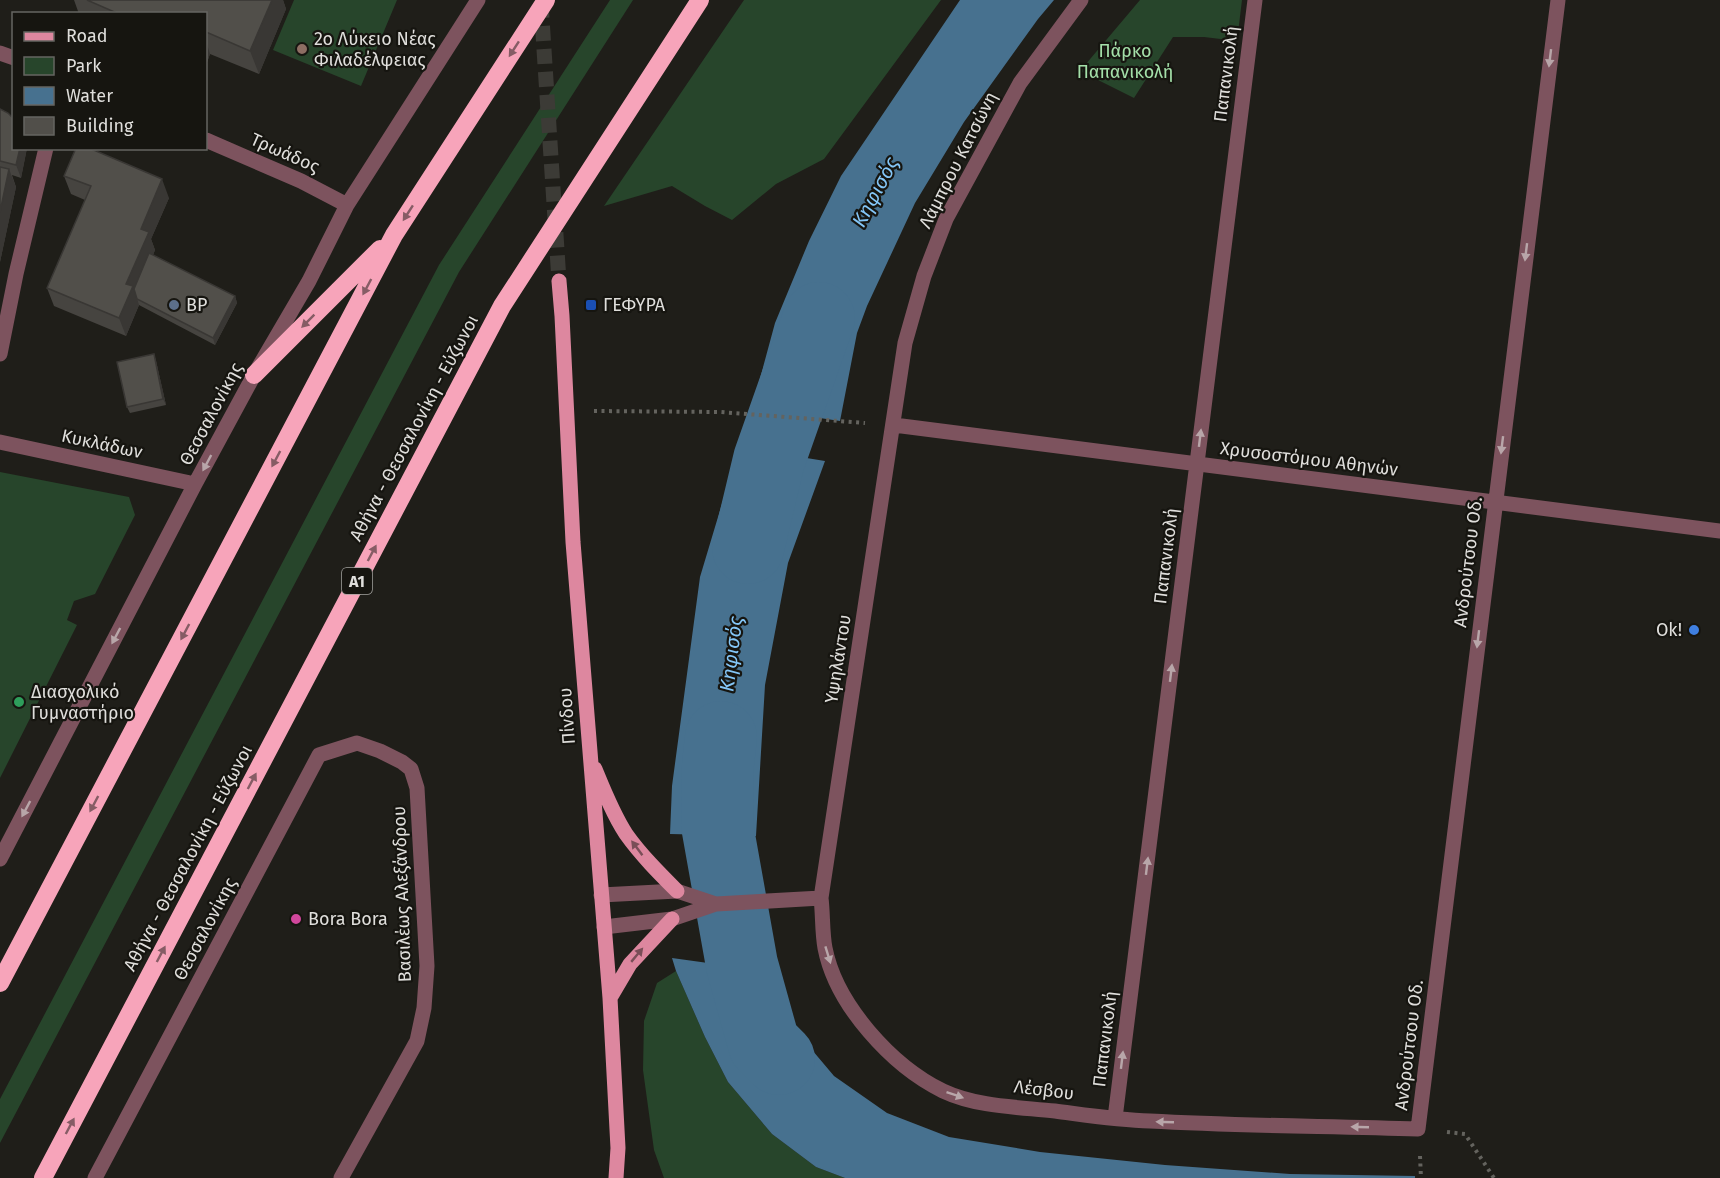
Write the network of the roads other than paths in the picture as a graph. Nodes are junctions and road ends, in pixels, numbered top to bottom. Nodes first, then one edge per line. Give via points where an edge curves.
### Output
1 (478, 0) edge
2 (546, 0) edge
3 (700, 0) edge
4 (1081, 0) edge
5 (1255, 0) edge
6 (1558, 0) edge
7 (207, 140) edge
8 (46, 150) edge
9 (347, 205) junction
10 (394, 235) junction
11 (558, 281) tunnel mouth
12 (0, 354) edge
13 (254, 375) junction
14 (894, 426) junction
15 (0, 442) edge
16 (1197, 465) junction
17 (195, 484) junction
18 (1495, 502) junction
19 (1720, 531) edge
20 (380, 752) joint
21 (589, 755) junction
22 (0, 859) edge
23 (677, 891) junction
24 (601, 895) junction
25 (821, 898) junction
26 (716, 904) junction
27 (672, 919) junction
28 (604, 927) junction
29 (0, 983) edge
30 (610, 998) junction
31 (1115, 1118) junction
32 (1418, 1129) joint
33 (618, 1148) junction
34 (43, 1178) edge
35 (95, 1178) edge
36 (341, 1178) edge
37 (616, 1178) edge
38 (624, 1178) edge

1 - 9 street, Θεσσαλονίκης
2 -> 10 highway
34 -> 3 highway, Αθήνα - Θεσσαλονίκη - Εύζωνοι / Α1 via 502,306
4 - 14 street, Λάμπρου Κατσώνη via 1020,83 946,219 904,343
16 -> 5 street, Παπανικολή
6 -> 18 street, Ανδρούτσου Οδ.
7 - 9 street, Τρωάδος
8 - 12 street
9 - 13 street, Θεσσαλονίκης
10 -> 13 highway
10 -> 29 highway
11 - 21 main road, Πίνδου
13 -> 17 street, Θεσσαλονίκης
14 - 16 street, Χρυσοστόμου Αθηνών
14 - 25 street, Υψηλάντου
15 - 17 street, Κυκλάδων
16 - 18 street, Χρυσοστόμου Αθηνών
31 -> 16 street, Παπανικολή
17 -> 22 street, Θεσσαλονίκης
18 - 19 street, Χρυσοστόμου Αθηνών
18 -> 32 street, Ανδρούτσου Οδ.
20 - 35 street, Θεσσαλονίκης via 357,743 319,755
20 - 36 street, Βασιλέως Αλεξάνδρου via 411,769 417,788 427,966 424,1008 417,1041
23 -> 21 main road via 626,833
21 - 24 main road, Πίνδου
23 - 24 street
23 - 26 street
24 - 28 main road, Πίνδου
25 - 26 street
25 -> 31 street, Λέσβου via 825,948 835,978 870,1032 917,1076 976,1102
26 - 27 street
27 - 28 street
30 -> 27 main road via 630,964
28 - 30 main road, Πίνδου
30 - 33 main road, Πίνδου
32 -> 31 street, Λέσβου
33 - 37 main road
33 - 38 main road

